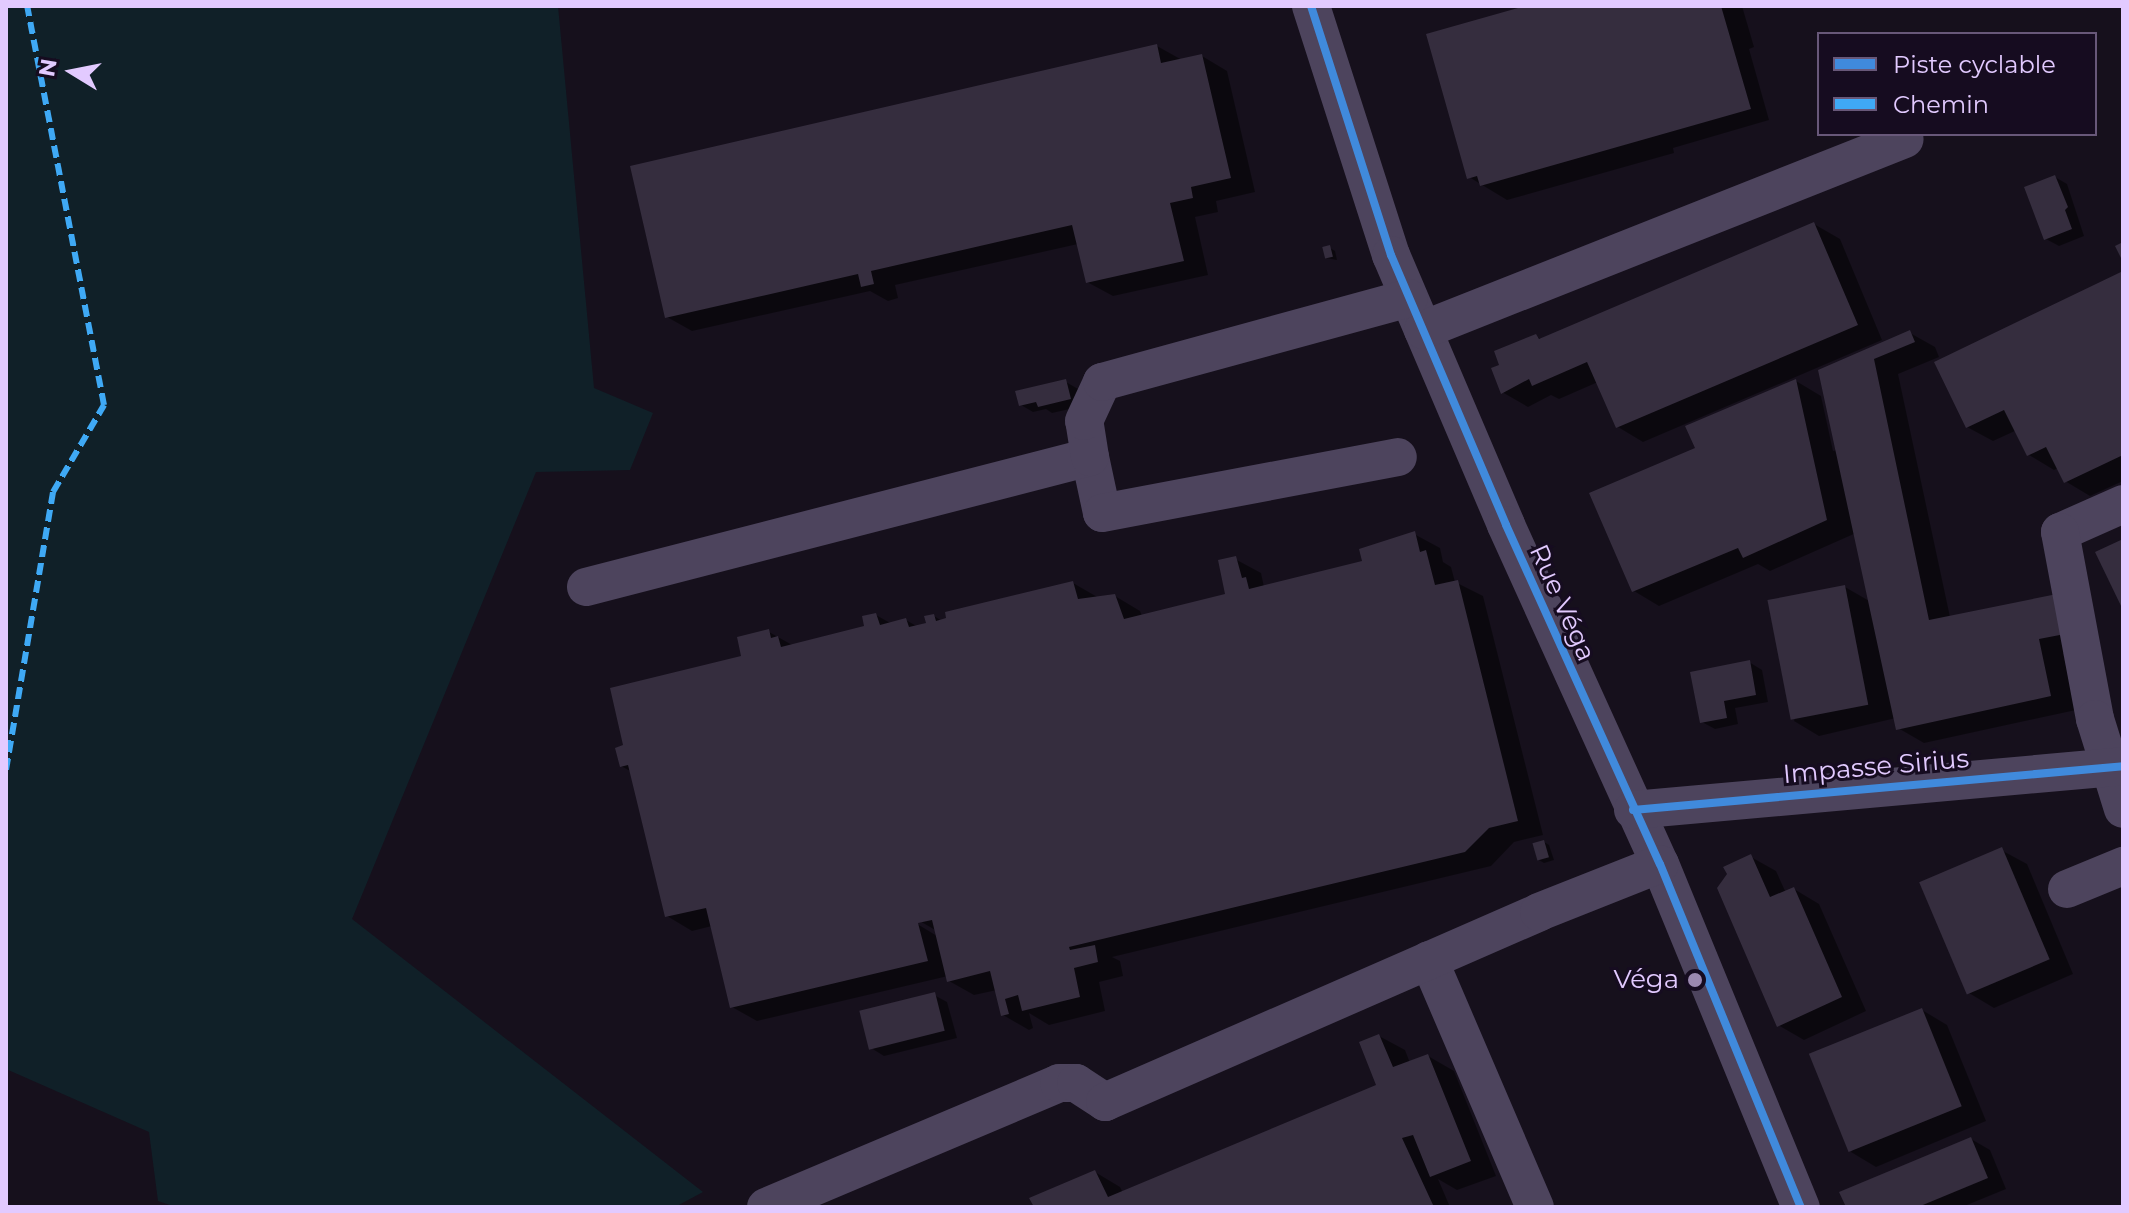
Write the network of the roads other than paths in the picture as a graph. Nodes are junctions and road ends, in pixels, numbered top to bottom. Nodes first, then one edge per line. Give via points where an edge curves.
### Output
1 (1311, 6) edge
2 (1905, 139) dead end
3 (1416, 314) junction
4 (1090, 457) junction
5 (1398, 457) dead end
6 (2123, 504) edge
7 (586, 587) dead end
8 (2115, 766) edge
9 (2123, 809) edge
10 (1633, 810) junction
11 (1660, 864) junction
12 (2123, 866) edge
13 (2067, 889) dead end
14 (1429, 960) junction
15 (766, 1207) edge
16 (1535, 1207) edge
17 (1801, 1207) edge

1 - 3 street, Rue Véga via 1391,255
2 - 3 street
3 - 4 street via 1102,382 1084,421
3 - 10 street, Rue Véga
4 - 5 street via 1102,513
4 - 7 street
6 - 8 street via 2060,532
8 - 9 street
8 - 10 street, Impasse Sirius
10 - 11 street, Rue Véga
11 - 14 street
11 - 17 street, Rue Véga
12 - 13 street
14 - 15 street via 1105,1102 1076,1083 1059,1083
14 - 16 street

